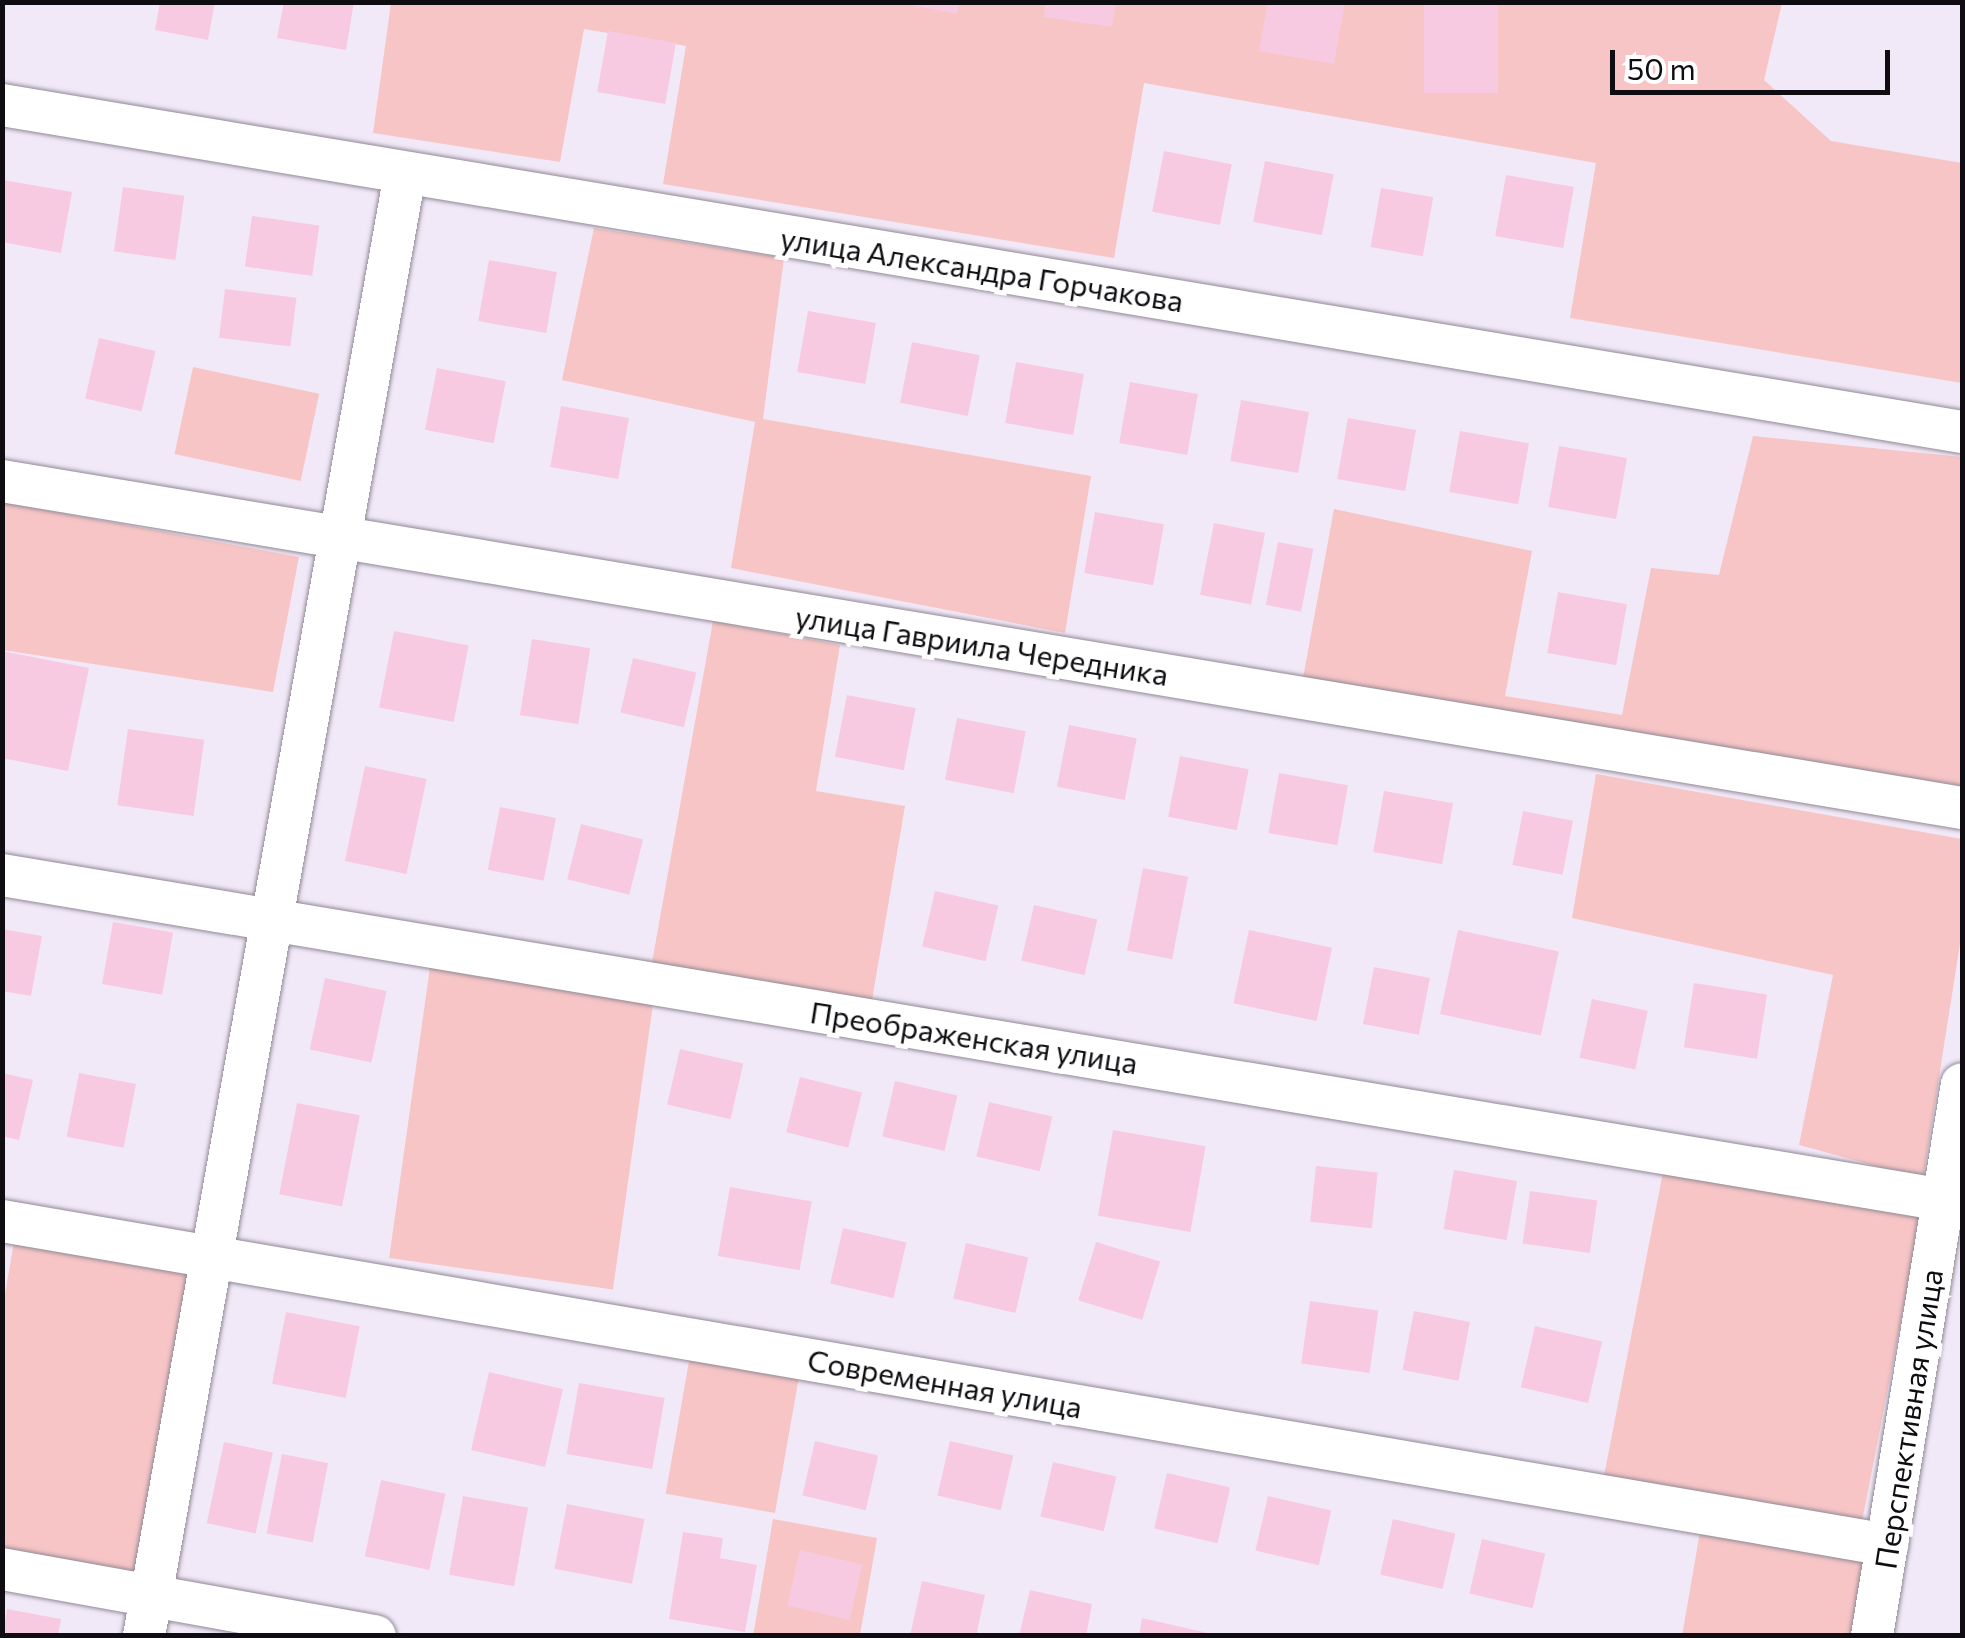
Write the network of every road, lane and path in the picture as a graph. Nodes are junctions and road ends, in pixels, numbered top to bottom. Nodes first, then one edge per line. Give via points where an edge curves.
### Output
1 (2, 105) edge
2 (404, 173) junction
3 (1962, 432) edge
4 (2, 481) edge
5 (340, 538) junction
6 (1962, 808) edge
7 (2, 875) edge
8 (270, 922) junction
9 (1962, 1084) edge
10 (1953, 1202) edge
11 (2, 1221) edge
12 (212, 1257) junction
13 (1887, 1545) junction
14 (2, 1569) edge
15 (147, 1615) edge
16 (375, 1636) edge
17 (1872, 1636) edge

1 - 2 street, улица Александра Горчакова
2 - 3 street, улица Александра Горчакова
2 - 5 street
4 - 5 street, улица Гавриила Чередника
5 - 6 street, улица Гавриила Чередника
5 - 8 street
7 - 8 street, Преображенская улица
8 - 10 street, Преображенская улица
8 - 12 street
9 - 10 street, Перспективная улица
10 - 13 street, Перспективная улица
11 - 12 street, Современная улица
12 - 13 street, Современная улица
12 - 15 street
13 - 17 street, Перспективная улица
14 - 15 street
15 - 16 street

